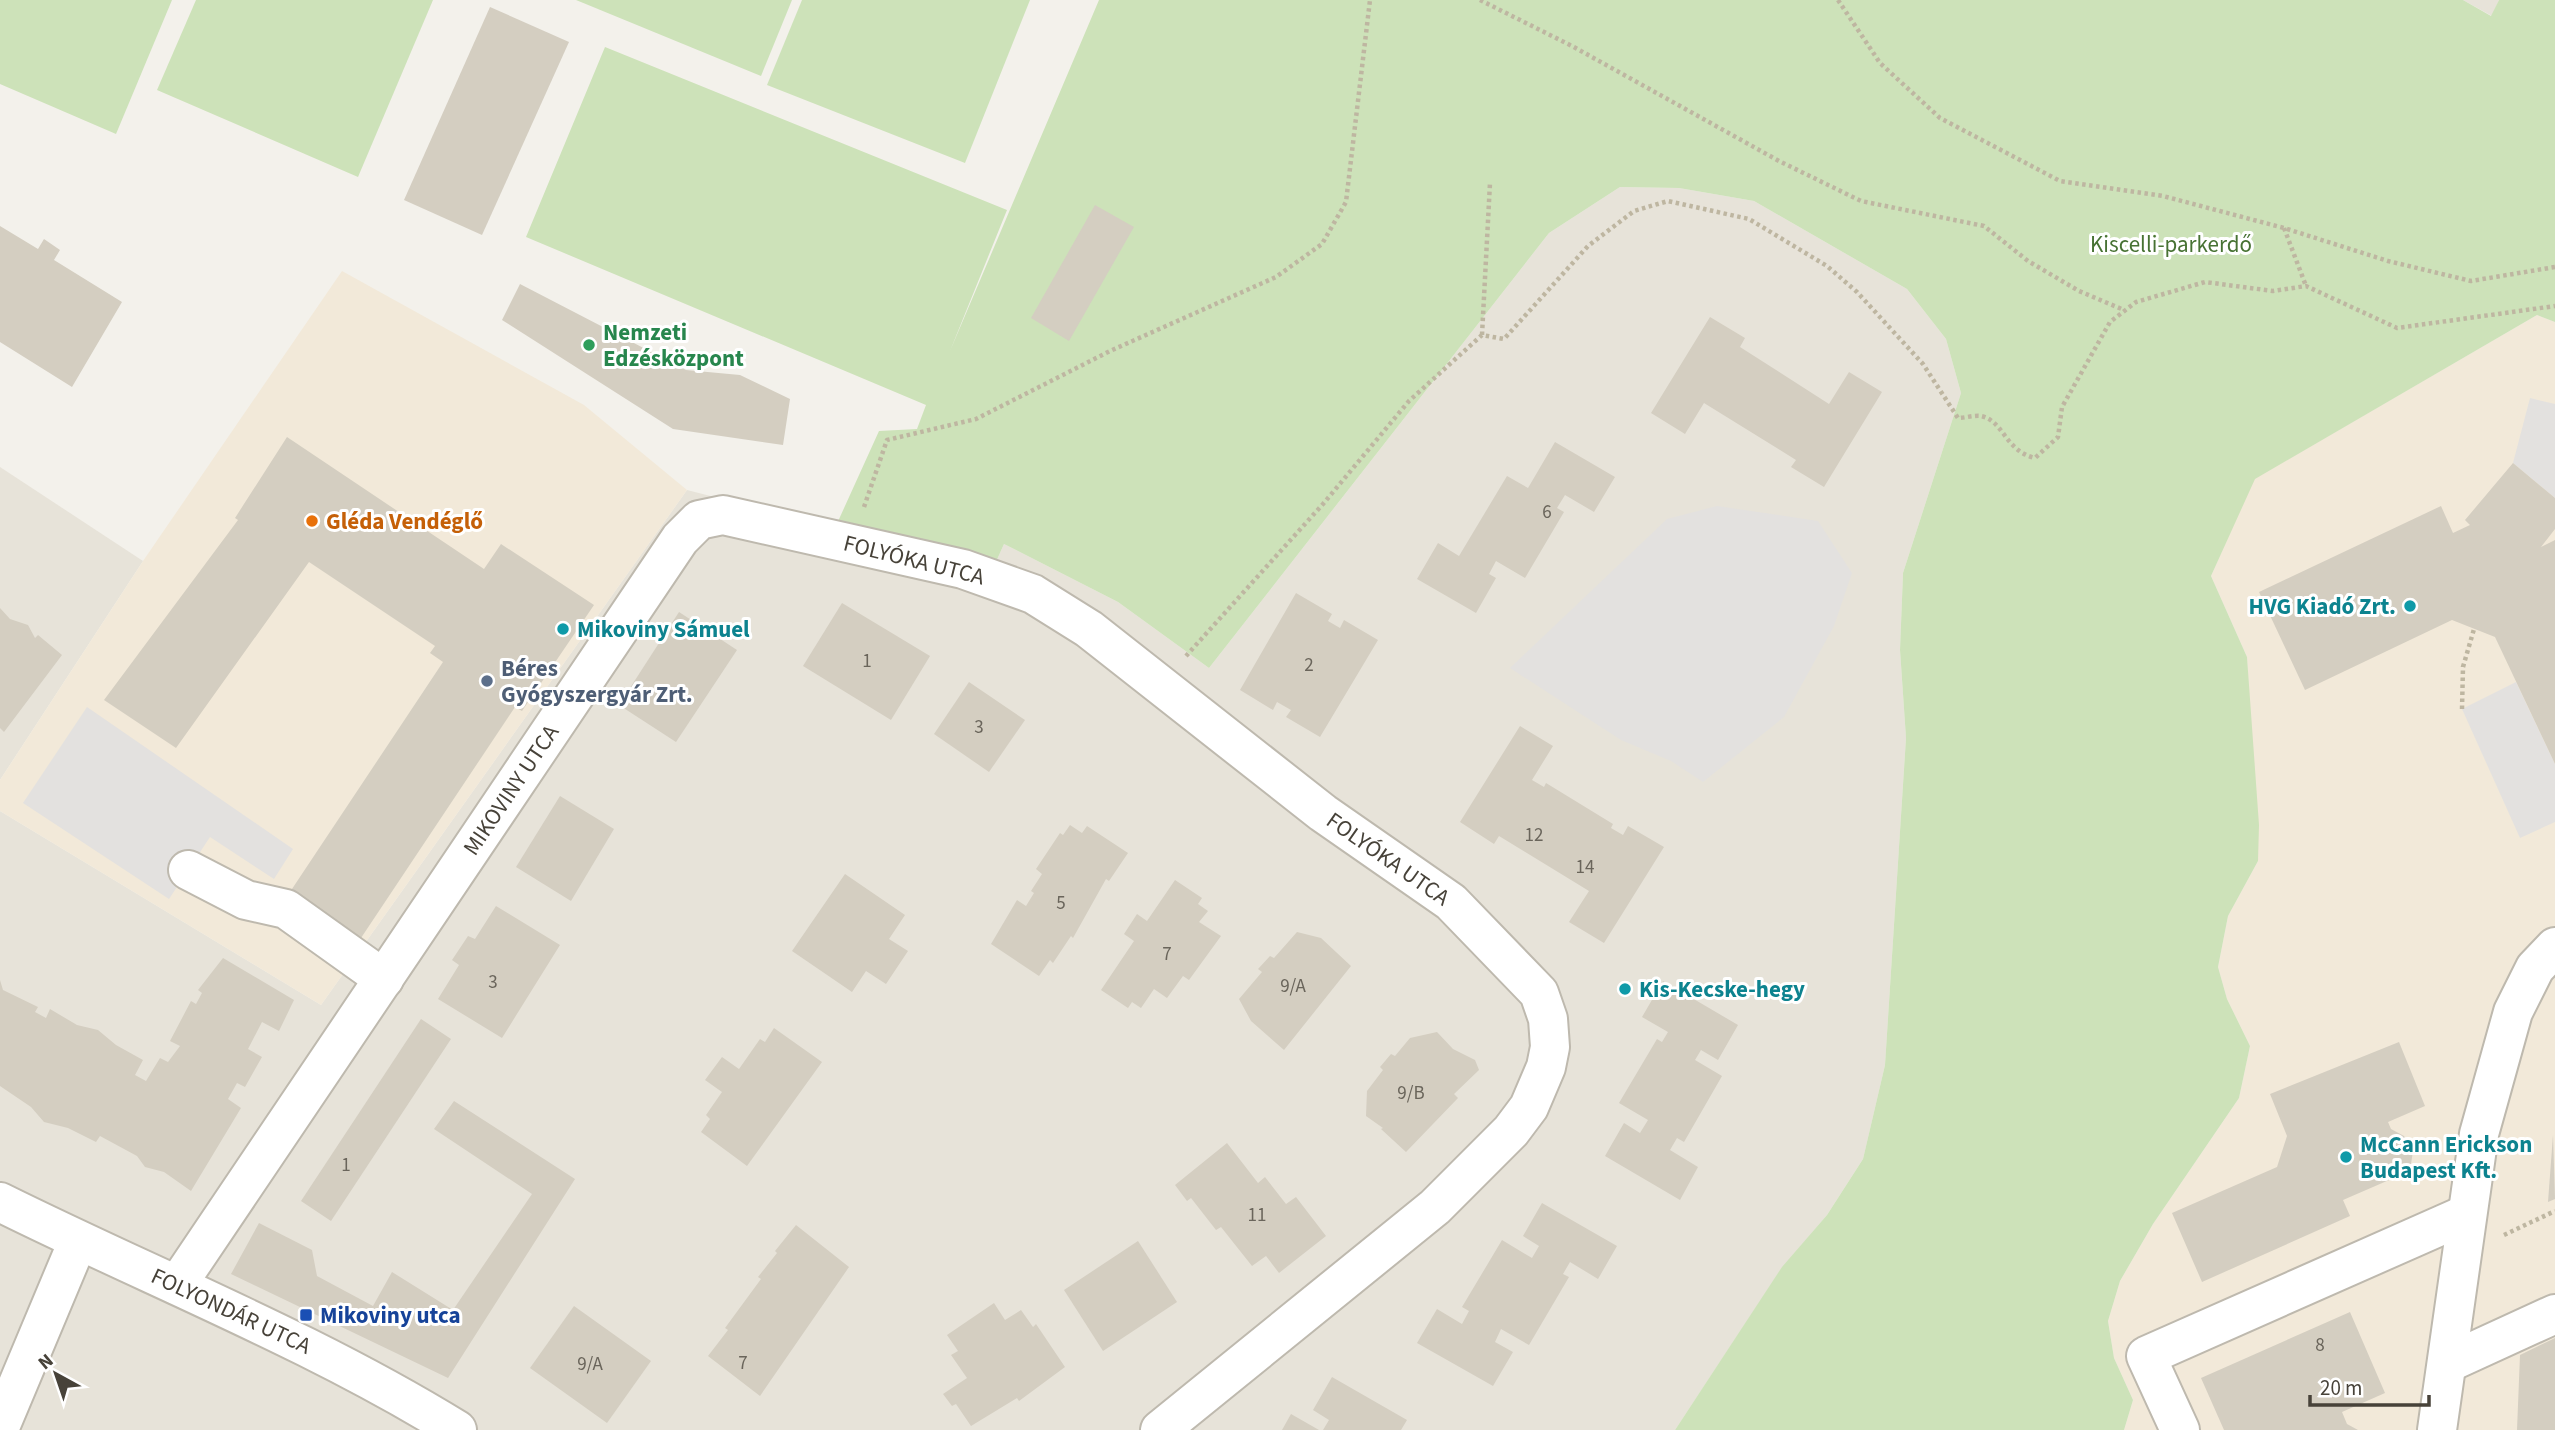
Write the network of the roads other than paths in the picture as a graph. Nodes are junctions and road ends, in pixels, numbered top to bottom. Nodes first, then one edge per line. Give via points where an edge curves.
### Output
1 (681, 539) joint
2 (188, 870) dead end
3 (2555, 947) edge
4 (384, 979) junction
5 (0, 1202) edge
6 (2469, 1202) junction
7 (78, 1241) junction
8 (2312, 1255) dead end
9 (177, 1285) junction
10 (2555, 1314) edge
11 (2448, 1363) junction
12 (0, 1427) edge
13 (457, 1430) edge
14 (1160, 1430) edge
15 (2180, 1430) edge
16 (2437, 1430) edge

1 - 4 street, MIKOVINY UTCA
1 - 14 street, FOLYÓKA UTCA via 699,520 723,515 963,569 1033,594 1089,629 1323,813 1451,902 1539,993 1548,1019 1546,1068 1529,1107 1511,1131 1458,1186
2 - 4 street via 246,900 286,909
3 - 6 street via 2535,968 2513,1012 2479,1134
4 - 9 street, MIKOVINY UTCA
5 - 7 street, FOLYONDÁR UTCA
6 - 8 street
6 - 11 street
6 - 15 street via 2146,1356
7 - 9 street, FOLYONDÁR UTCA
7 - 12 street
9 - 13 street, FOLYONDÁR UTCA via 287,1336
10 - 11 street
11 - 16 street

